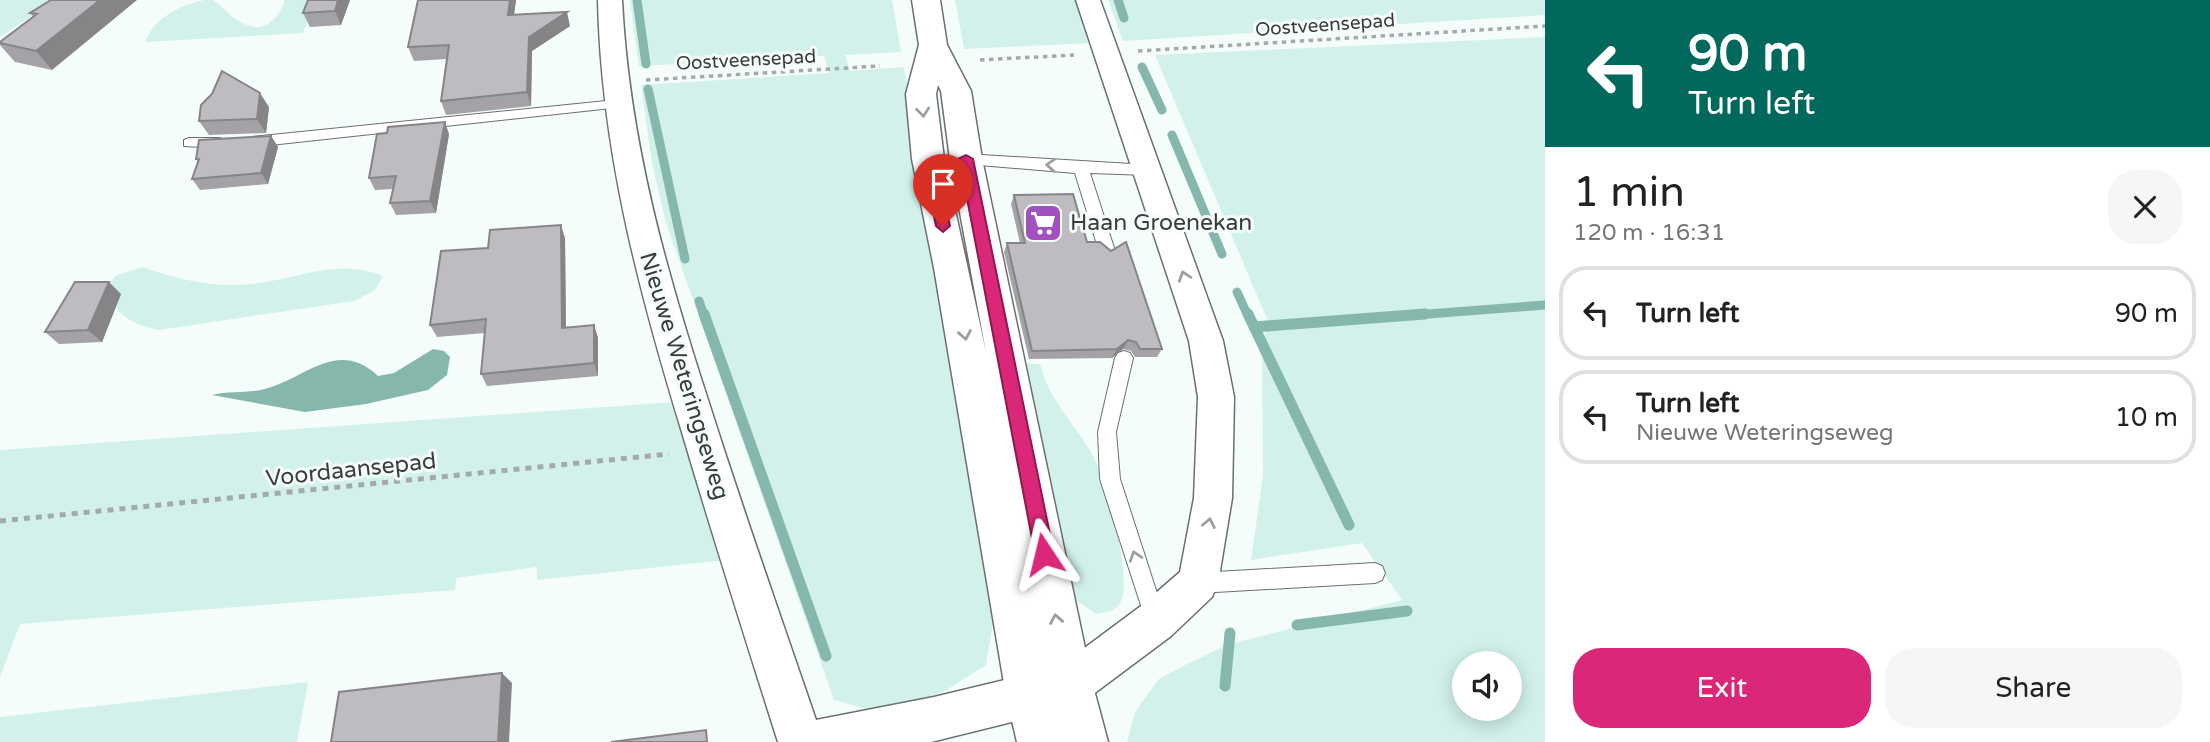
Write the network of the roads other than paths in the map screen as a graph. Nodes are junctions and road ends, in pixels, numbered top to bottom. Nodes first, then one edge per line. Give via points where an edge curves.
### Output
1 (610, 0) edge
2 (926, 0) edge
3 (1088, 0) edge
4 (615, 93) junction
5 (189, 143) dead end
6 (949, 167) junction
7 (1081, 168) junction
8 (1148, 170) junction
9 (1107, 251) edge
10 (1125, 358) dead end
11 (1375, 573) dead end
12 (1198, 583) junction
13 (1156, 621) junction
14 (1049, 691) junction
15 (801, 742) edge
16 (818, 742) edge
17 (1042, 742) edge
18 (1083, 742) edge

1 - 4 street, Nieuwe Weteringseweg
2 - 6 main road via 933,45 921,94
3 - 8 street via 1096,53
4 - 5 lane via 245,143
4 - 15 street, Nieuwe Weteringseweg via 639,230
7 -> 6 lane
6 - 14 main road via 953,268
7 - 8 lane
7 - 9 lane
12 -> 8 street via 1213,498 1216,397 1206,341
13 -> 10 lane via 1110,479 1107,432
11 - 12 lane
12 - 13 street
13 - 14 street
14 - 16 street
14 - 17 main road
14 - 18 main road

